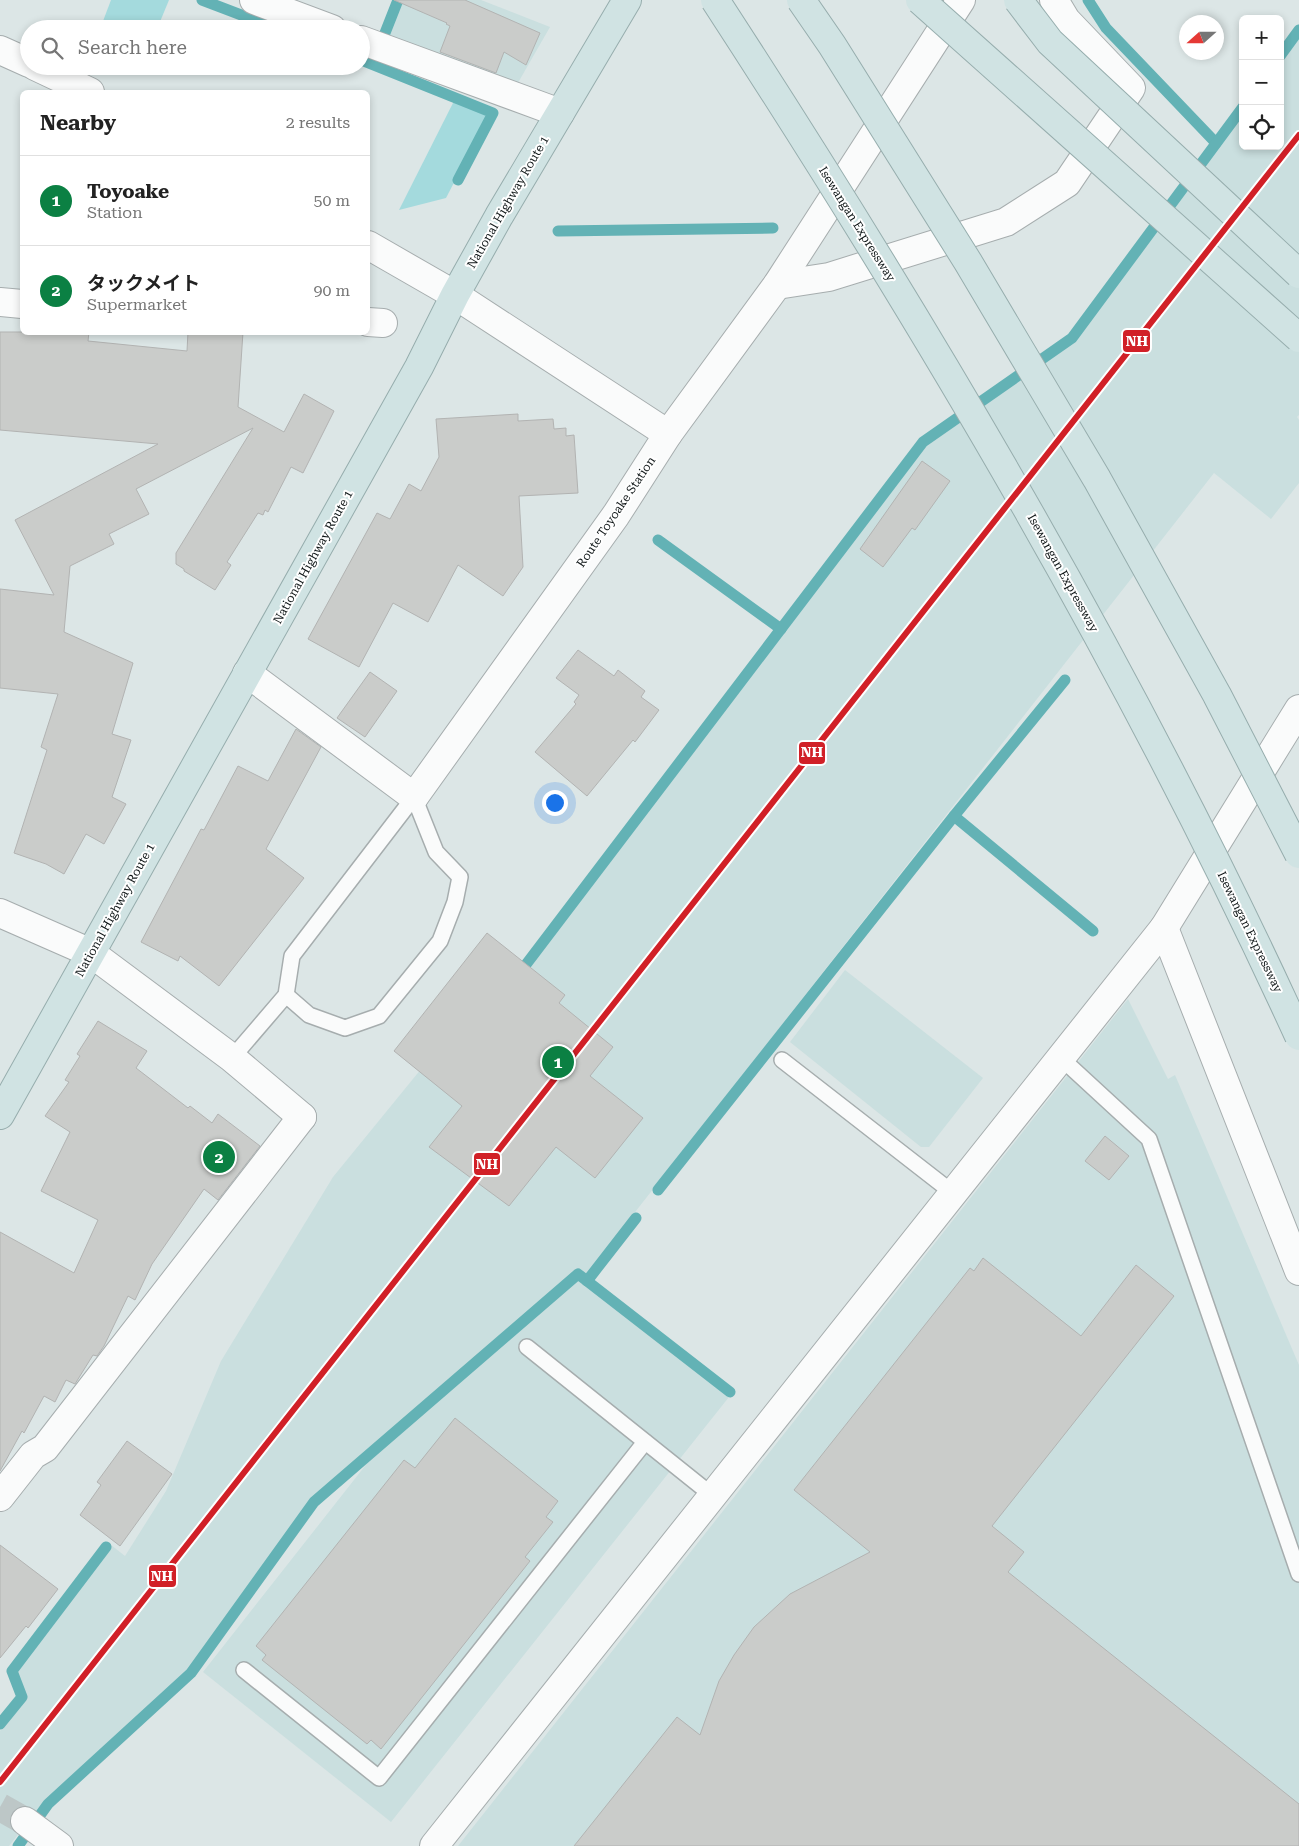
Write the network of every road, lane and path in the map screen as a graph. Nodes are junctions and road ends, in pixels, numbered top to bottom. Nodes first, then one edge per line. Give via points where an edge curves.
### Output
1 (254, 0) edge
2 (627, 0) edge
3 (715, 0) edge
4 (802, 0) edge
5 (920, 0) edge
6 (961, 0) edge
7 (1018, 0) edge
8 (1054, 0) edge
9 (308, 20) edge
10 (370, 43) edge
11 (0, 50) edge
12 (20, 60) edge
13 (54, 75) edge
14 (86, 90) edge
15 (560, 113) junction
16 (370, 246) edge
17 (1299, 274) edge
18 (777, 285) junction
19 (454, 295) junction
20 (0, 302) edge
21 (20, 304) edge
22 (1299, 338) edge
23 (668, 434) junction
24 (248, 673) junction
25 (1299, 709) edge
26 (414, 797) junction
27 (1299, 854) edge
28 (0, 913) edge
29 (1164, 928) junction
30 (91, 952) junction
31 (286, 996) junction
32 (1299, 1036) edge
33 (232, 1058) junction
34 (1061, 1058) junction
35 (782, 1060) dead end
36 (0, 1115) edge
37 (953, 1193) junction
38 (1299, 1271) edge
39 (526, 1347) dead end
40 (645, 1442) junction
41 (713, 1496) junction
42 (0, 1497) edge
43 (1299, 1574) edge
44 (244, 1670) dead end
45 (434, 1846) edge

1 - 9 street
2 - 15 highway, National Highway Route 1
3 - 32 highway, Isewangan Expressway, bridge via 878,259 1043,536 1153,738 1252,934
4 - 27 highway, bridge via 968,262 1092,471 1218,696
5 - 22 highway, bridge
6 - 18 street, Route Toyoake Station
7 - 17 highway, bridge via 1050,42
8 - 18 street via 1066,20 1131,88 1068,183 1006,222 829,277
10 - 15 street
11 - 12 street
13 - 14 street
15 - 19 highway, National Highway Route 1
16 - 19 street
18 - 23 street, Route Toyoake Station
19 - 23 street
19 - 24 highway, National Highway Route 1 via 419,367
20 - 21 street
23 - 26 street, Route Toyoake Station via 616,515
24 - 26 street
24 - 30 highway, National Highway Route 1
25 - 29 street
26 - 31 lane via 292,956
26 - 31 lane via 436,852 460,877 455,902 440,941 379,1016 345,1028 309,1015
28 - 30 street
29 - 34 street
29 - 38 street
30 - 33 street
30 - 36 highway, National Highway Route 1
31 - 33 lane
33 - 42 street via 302,1117 45,1448 34,1455
34 - 37 street
34 - 43 lane via 1149,1139
35 - 37 lane
37 - 41 street
39 - 40 lane
40 - 41 lane
40 - 44 lane via 379,1778
41 - 45 street

